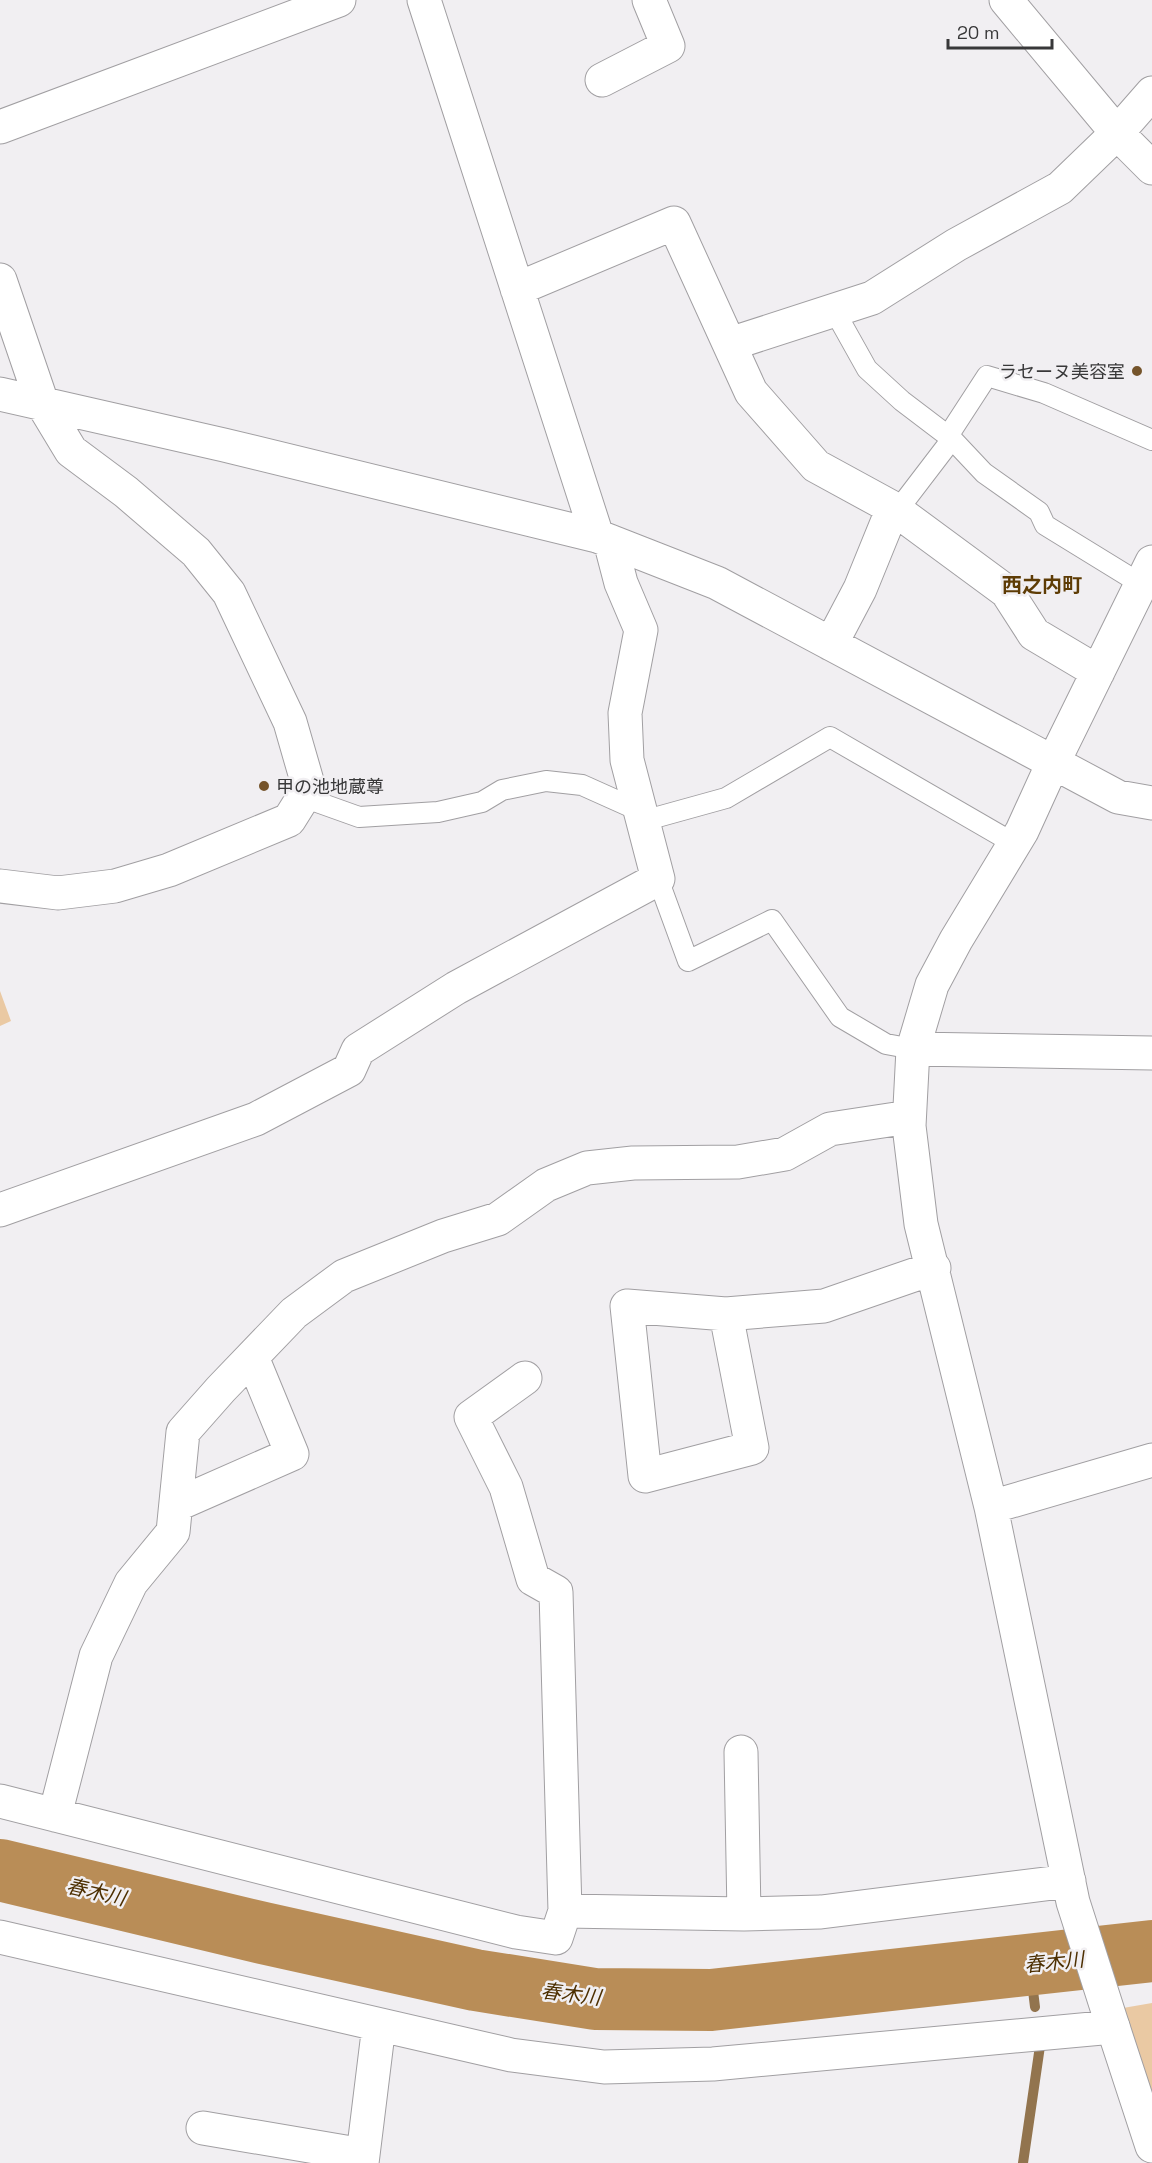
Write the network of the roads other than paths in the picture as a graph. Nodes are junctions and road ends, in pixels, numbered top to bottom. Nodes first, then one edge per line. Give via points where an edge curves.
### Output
1 (339, 0) edge
2 (424, 0) edge
3 (649, 0) edge
4 (1006, 0) edge
5 (602, 80) dead end
6 (1152, 93) edge
7 (0, 127) edge
8 (1117, 133) junction
9 (1152, 168) edge
10 (0, 280) edge
11 (517, 290) junction
12 (834, 310) junction
13 (730, 344) junction
14 (0, 394) edge
15 (42, 403) junction
16 (950, 437) junction
17 (1152, 440) edge
18 (895, 509) junction
19 (603, 539) junction
20 (1147, 573) edge
21 (831, 644) junction
22 (1098, 672) junction
23 (1053, 763) junction
24 (303, 797) junction
25 (1152, 803) edge
26 (641, 816) junction
27 (1015, 844) junction
28 (658, 879) junction
29 (0, 886) edge
30 (913, 1049) junction
31 (1152, 1053) edge
32 (909, 1117) junction
33 (0, 1210) edge
34 (934, 1268) junction
35 (726, 1314) junction
36 (252, 1357) junction
37 (525, 1378) dead end
38 (1152, 1460) edge
39 (176, 1505) junction
40 (991, 1507) junction
41 (741, 1752) dead end
42 (0, 1801) edge
43 (56, 1815) junction
44 (1071, 1892) junction
45 (565, 1911) junction
46 (744, 1914) junction
47 (0, 1937) edge
48 (1110, 2019) junction
49 (380, 2025) junction
50 (203, 2128) dead end
51 (1152, 2146) edge
52 (362, 2159) edge

1 - 7 street
2 - 11 street
3 - 5 street via 668,46
4 - 8 street
6 - 8 street
8 - 9 street
8 - 12 street via 1060,188 956,245 872,298
10 - 15 street
11 - 13 street via 674,223
11 - 19 street
12 - 13 street
12 - 16 lane via 867,369
13 - 18 street via 751,392 816,466
14 - 15 street
15 - 19 street
15 - 24 street via 71,451 196,552 230,593 290,722 309,788
16 - 17 lane via 987,376 1044,393
16 - 18 lane
16 - 20 lane via 984,473 1039,512 1045,525
18 - 21 street
18 - 22 street via 1007,592 1034,634
19 - 21 street via 717,583
19 - 26 street via 642,630 625,713 627,760
20 - 22 street
21 - 23 street
22 - 23 street
23 - 25 street via 1118,797
23 - 27 street
24 - 26 lane via 359,817 438,812 482,802 502,790 546,781 582,785
24 - 29 street via 289,820 169,870 115,886 58,893
26 - 27 lane via 726,798 830,737
26 - 28 street
27 - 30 street via 932,986
28 - 30 lane via 688,961 772,920 840,1017 886,1044
28 - 33 street via 456,988 358,1050 349,1070 256,1119
30 - 31 street
30 - 32 street
32 - 34 street via 921,1224
32 - 36 street via 830,1129 785,1154 738,1162 633,1163 587,1168 546,1185 498,1219 443,1236 344,1276 294,1313
34 - 35 street via 824,1306
34 - 40 street
35 - 35 street via 627,1306 645,1476 752,1448
36 - 39 street via 183,1432
36 - 39 street via 292,1454
37 - 45 street via 471,1417 506,1487 533,1579 556,1592
38 - 40 street
39 - 43 street via 173,1532 131,1583 96,1656
40 - 44 street
41 - 46 street
42 - 43 street
43 - 45 street via 516,1932 556,1938
44 - 46 street via 821,1912
44 - 48 street
45 - 46 street
47 - 49 street
48 - 49 street via 713,2064 604,2067 511,2055
48 - 51 street
49 - 52 street
50 - 52 street

